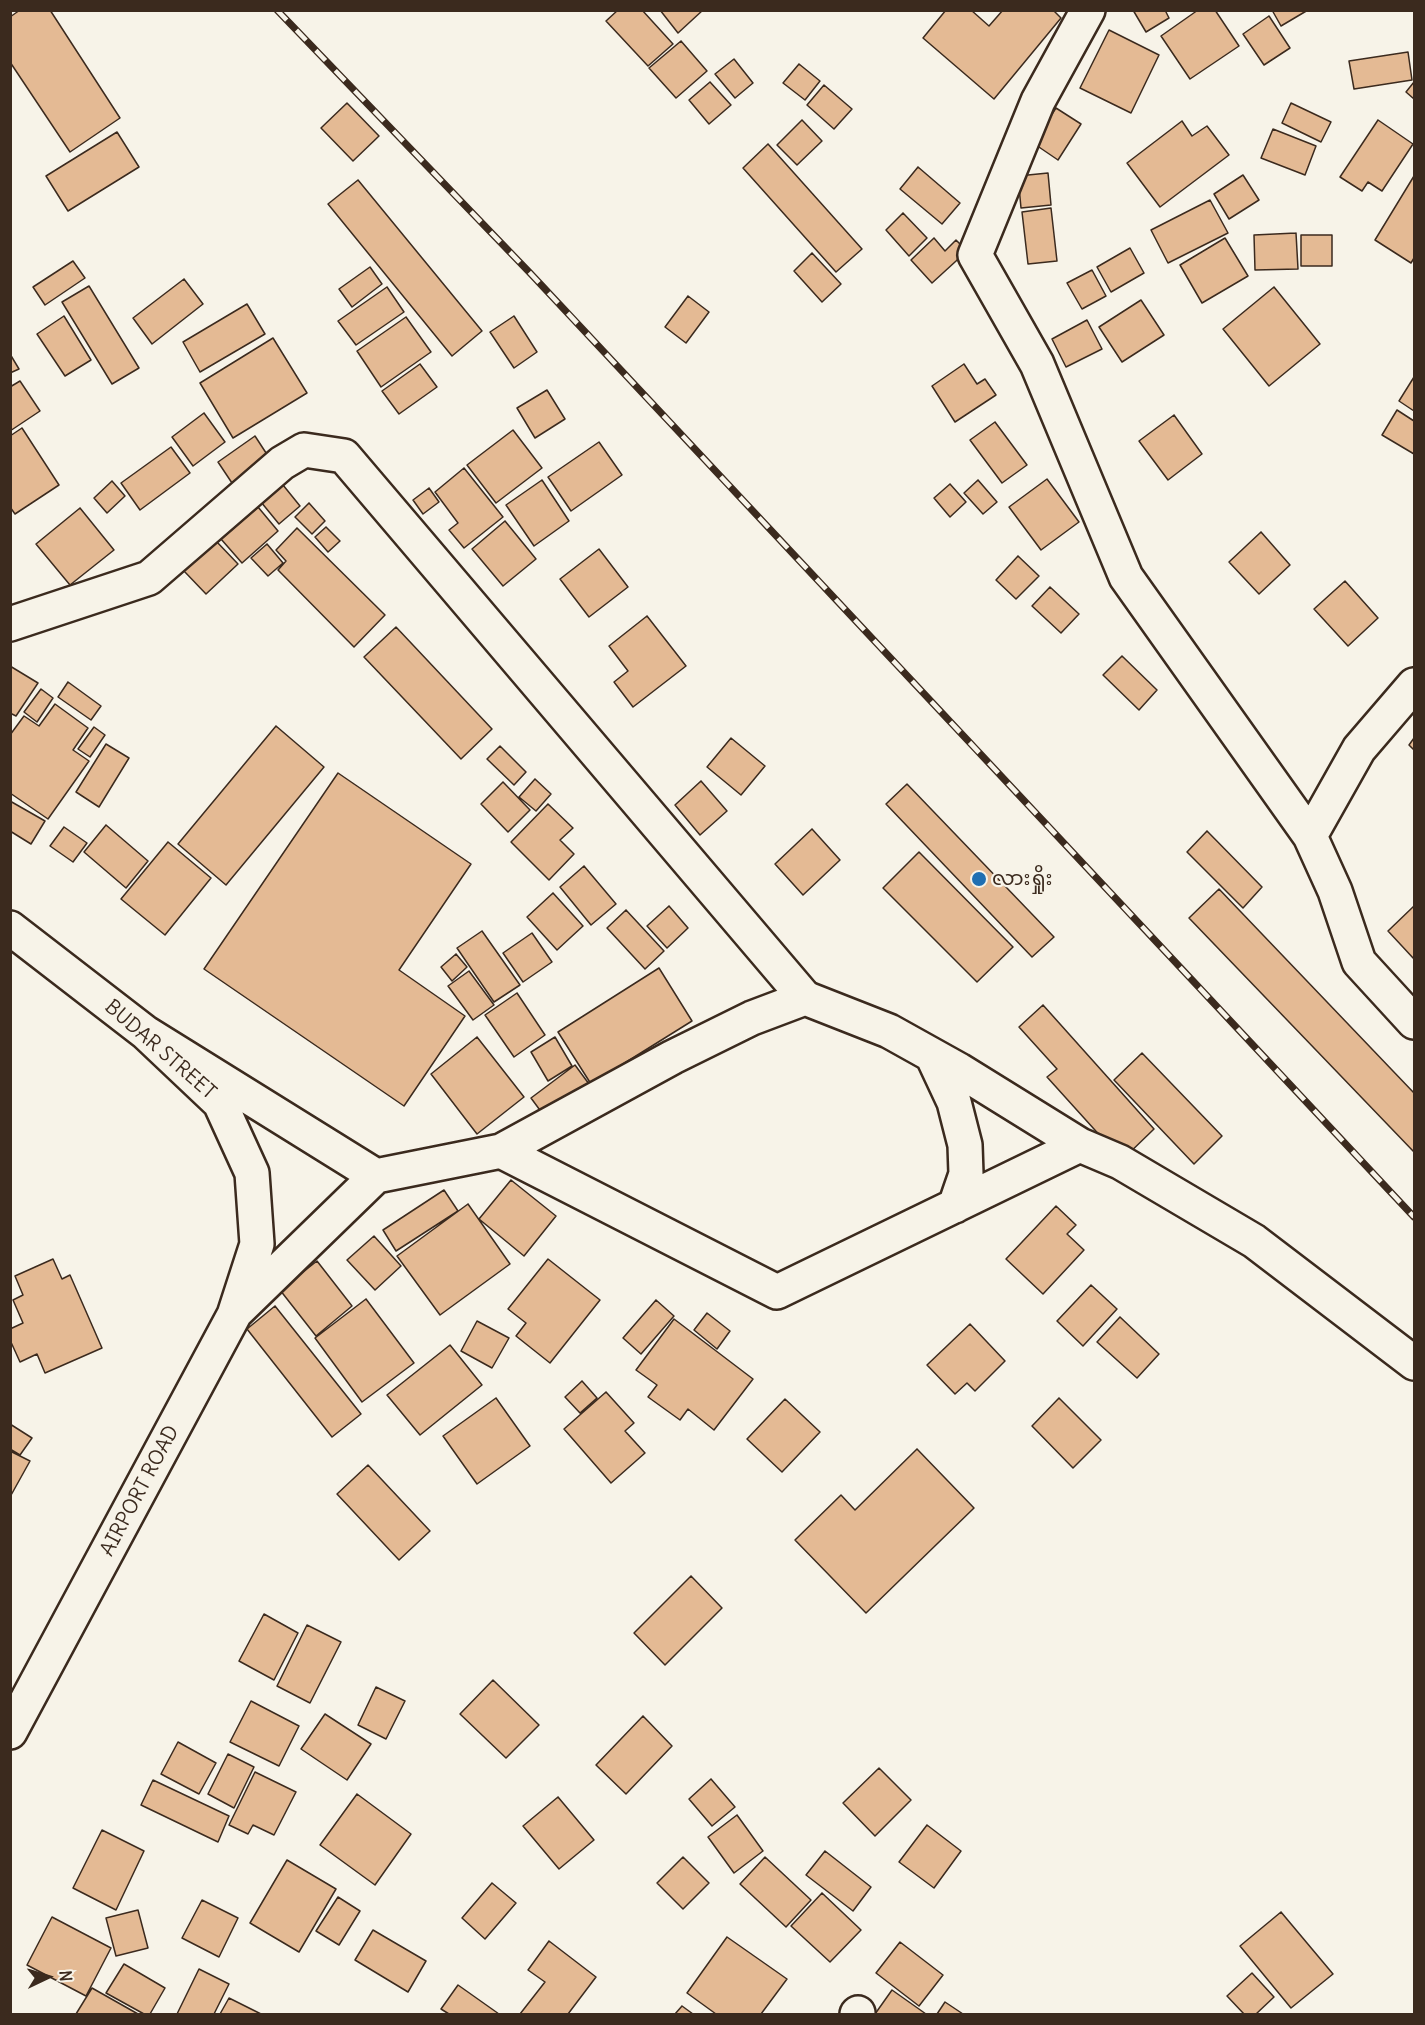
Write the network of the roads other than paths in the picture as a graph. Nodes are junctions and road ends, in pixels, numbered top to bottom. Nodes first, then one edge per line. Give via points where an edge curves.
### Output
1 (1088, 10) edge
2 (10, 624) edge
3 (1414, 685) edge
4 (1310, 836) junction
5 (10, 928) edge
6 (805, 998) junction
7 (1414, 1022) edge
8 (146, 1033) junction
9 (932, 1055) junction
10 (1080, 1144) junction
11 (501, 1151) junction
12 (376, 1176) junction
13 (955, 1206) junction
14 (257, 1244) joint
15 (234, 1315) junction
16 (1414, 1363) edge
17 (10, 1732) edge

1 - 4 street via 1038,101 975,255 1037,364 1126,577
2 - 6 street via 149,578 282,463 304,450 344,456
3 - 4 street via 1359,749
4 - 7 street via 1335,891 1359,962
5 - 8 street, BUDAR STREET
6 - 9 street via 889,1031
6 - 11 street via 752,1018 673,1057
8 - 12 street
8 - 14 street, BUDAR STREET via 220,1103 252,1173
9 - 10 street
9 - 13 street via 954,1102 965,1145 966,1174
10 - 13 street
10 - 16 street via 1120,1162 1254,1241
11 - 12 street
11 - 13 street via 777,1292
12 - 15 street
14 - 15 street, AIRPORT ROAD
15 - 17 street, AIRPORT ROAD

